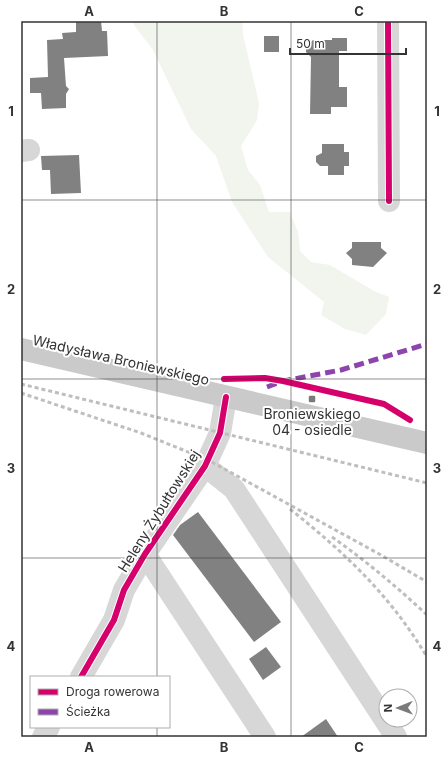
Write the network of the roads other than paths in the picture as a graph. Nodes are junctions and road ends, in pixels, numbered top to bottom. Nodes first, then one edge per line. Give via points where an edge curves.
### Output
1 (388, 21) edge
2 (389, 201) dead end
3 (21, 349) edge
4 (226, 397) junction
5 (427, 443) edge
6 (205, 466) junction
7 (145, 554) junction
8 (82, 676) edge
9 (48, 728) edge
10 (43, 737) edge
11 (265, 737) edge
12 (396, 737) edge

1 - 2 street
3 - 4 main road, Władysława Broniewskiego
4 - 5 main road, Władysława Broniewskiego
4 - 6 street, Heleny Żybułtowskiej via 220,432
6 - 7 street, Heleny Żybułtowskiej
6 - 12 street via 234,489
7 - 8 street, Heleny Żybułtowskiej via 124,590 114,620
7 - 11 street
9 - 10 street

